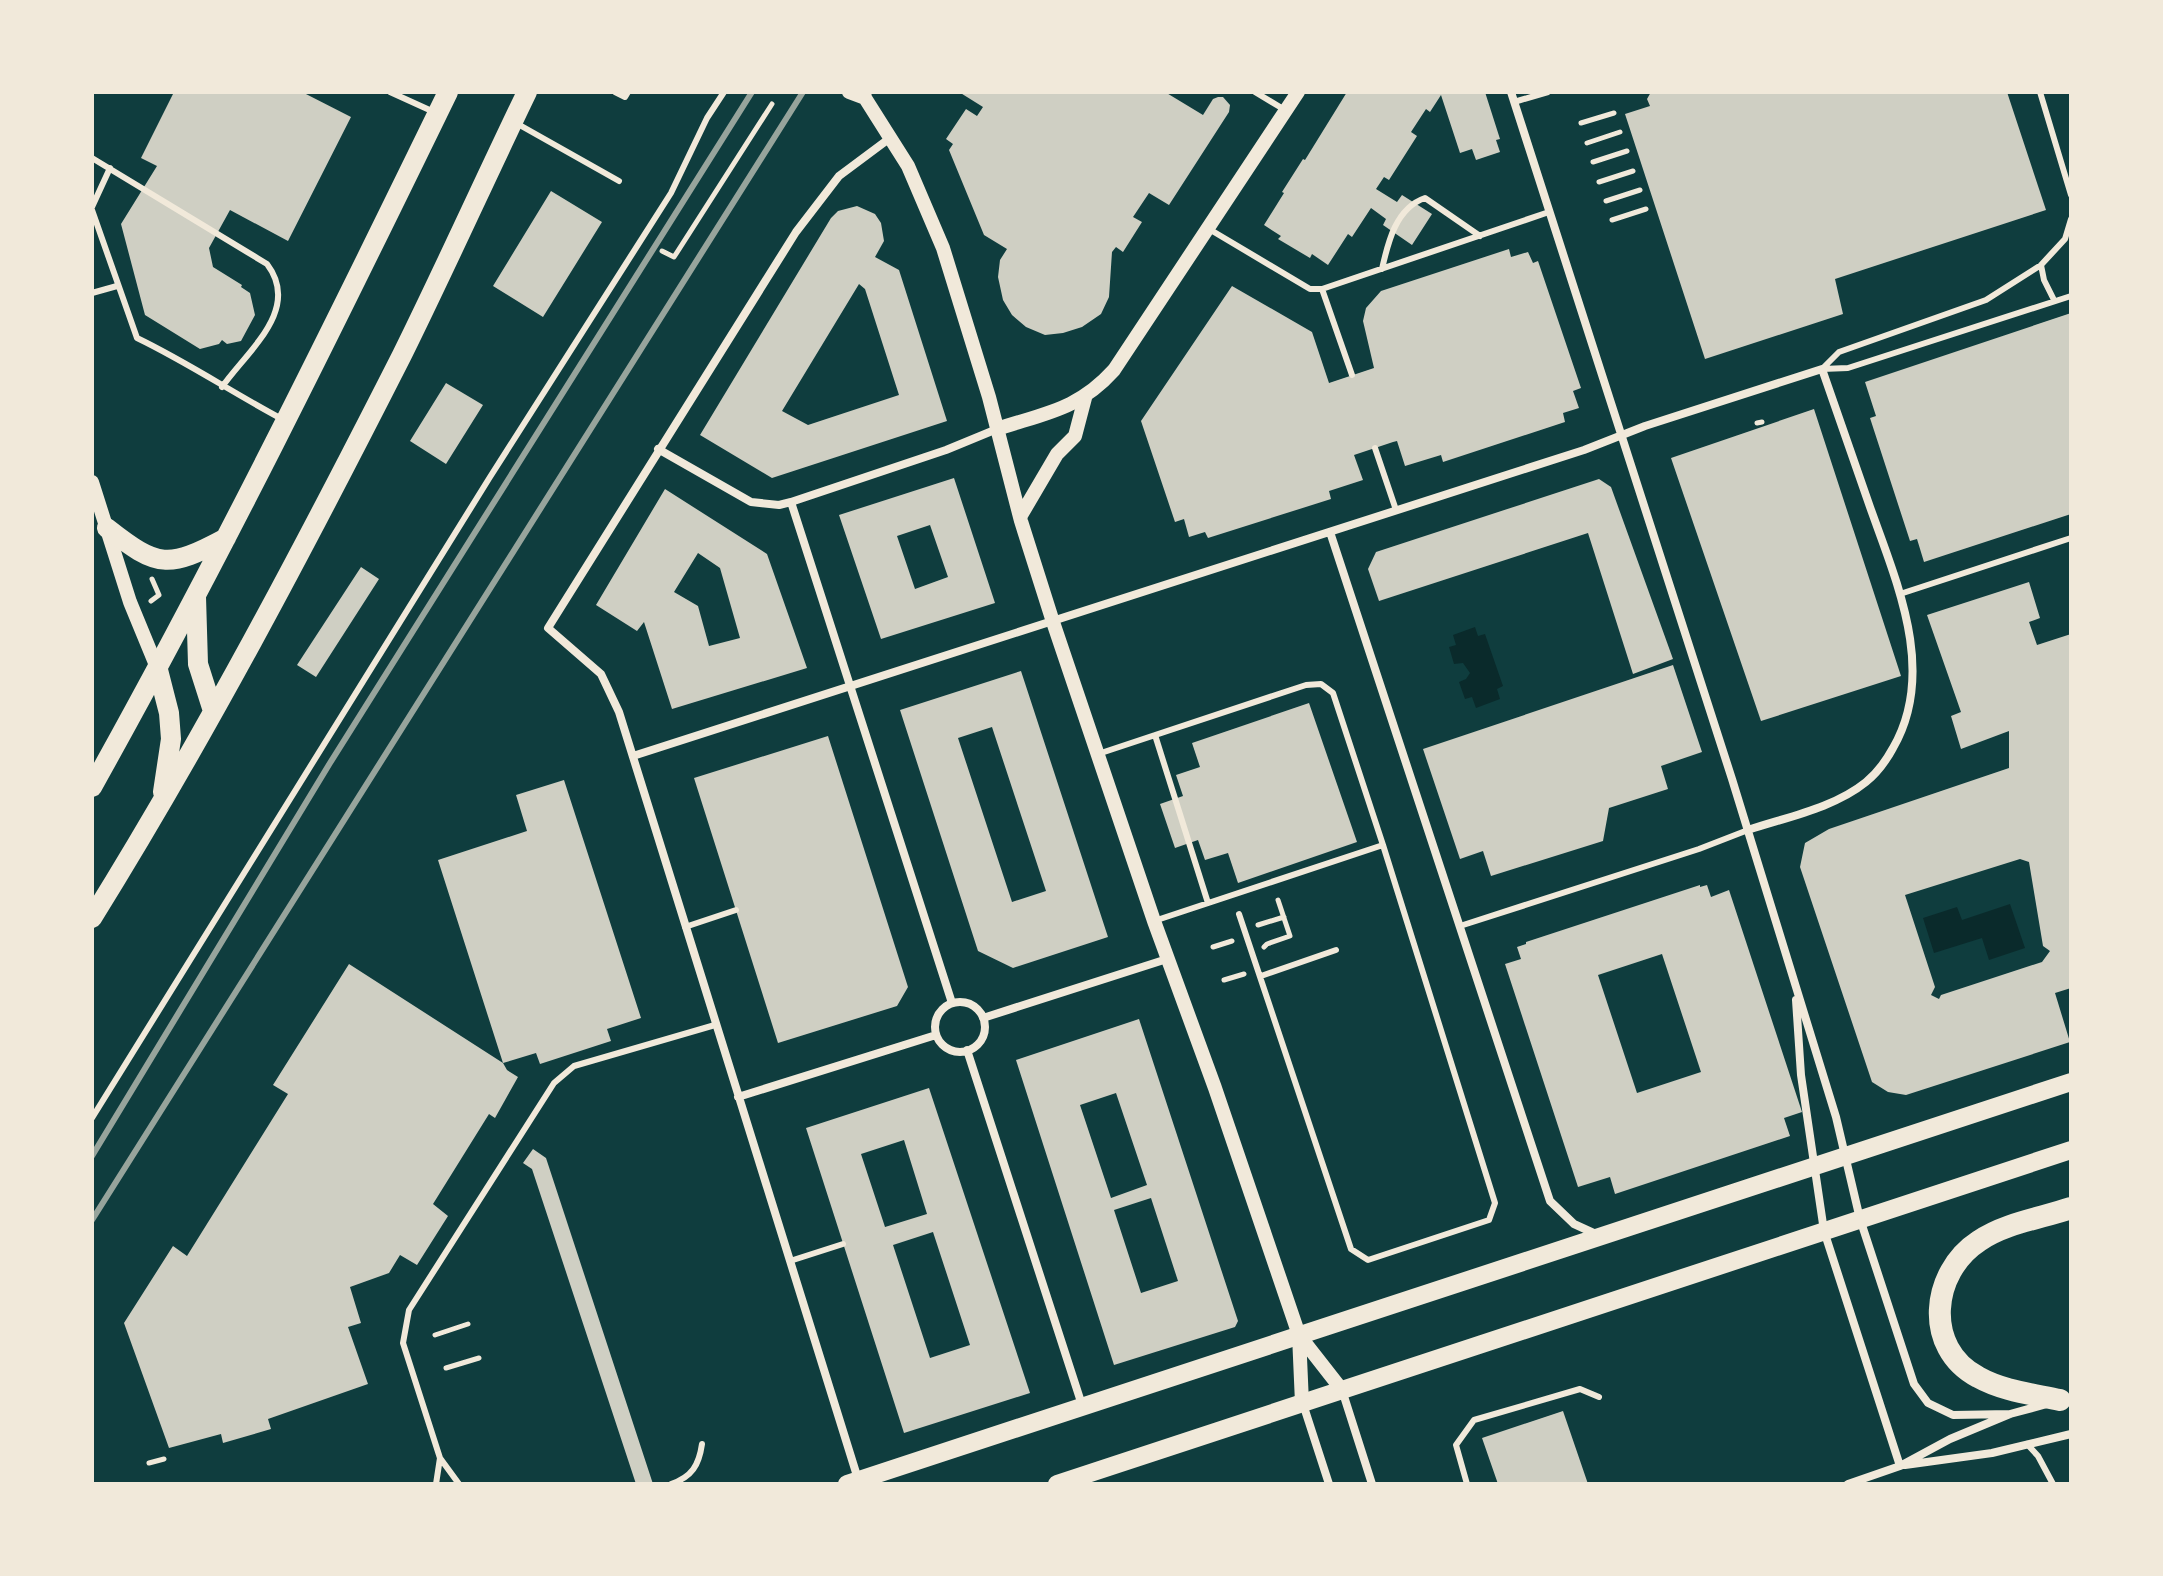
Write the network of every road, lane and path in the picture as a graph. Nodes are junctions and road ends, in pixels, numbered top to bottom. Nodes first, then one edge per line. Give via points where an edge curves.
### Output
1 (390, 92) edge
2 (448, 92) edge
3 (527, 92) edge
4 (615, 92) edge
5 (628, 92) edge
6 (724, 92) edge
7 (849, 92) edge
8 (1255, 92) edge
9 (1298, 92) edge
10 (1548, 92) edge
11 (2040, 92) edge
12 (866, 94) edge
13 (1513, 97) edge
14 (772, 104) dead end
15 (1285, 110) junction
16 (1614, 113) dead end
17 (437, 114) junction
18 (513, 122) junction
19 (1581, 123) dead end
20 (1620, 132) dead end
21 (890, 138) junction
22 (1587, 143) dead end
23 (1627, 151) dead end
24 (92, 158) edge
25 (1593, 162) dead end
26 (110, 168) junction
27 (1633, 171) dead end
28 (619, 181) dead end
29 (1599, 182) dead end
30 (1640, 190) dead end
31 (2071, 195) edge
32 (1606, 201) dead end
33 (92, 209) edge
34 (1646, 209) dead end
35 (1549, 212) junction
36 (2071, 219) edge
37 (1612, 220) dead end
38 (1209, 229) junction
39 (1480, 236) junction
40 (662, 251) dead end
41 (2041, 265) junction
42 (1382, 269) junction
43 (117, 286) junction
44 (1322, 289) junction
45 (92, 293) edge
46 (2071, 296) edge
47 (2054, 300) junction
48 (1822, 369) junction
49 (1352, 375) dead end
50 (222, 387) junction
51 (1085, 398) junction
52 (285, 421) junction
53 (997, 429) junction
54 (1622, 435) junction
55 (1375, 448) dead end
56 (658, 449) junction
57 (92, 482) edge
58 (791, 502) junction
59 (1396, 510) junction
60 (1020, 517) junction
61 (107, 528) junction
62 (1330, 532) junction
63 (226, 538) junction
64 (2071, 538) edge
65 (152, 569) dead end
66 (196, 593) junction
67 (1900, 594) junction
68 (151, 601) dead end
69 (1053, 622) junction
70 (158, 670) junction
71 (852, 686) junction
72 (213, 711) junction
73 (1155, 735) junction
74 (1098, 754) junction
75 (633, 756) junction
76 (92, 787) edge
77 (160, 807) junction
78 (1748, 830) junction
79 (1383, 845) junction
80 (1208, 903) junction
81 (736, 910) dead end
82 (1239, 914) dead end
83 (92, 918) edge
84 (1154, 921) junction
85 (1460, 926) junction
86 (685, 927) junction
87 (1336, 950) dead end
88 (1167, 959) junction
89 (1261, 976) junction
90 (1795, 988) junction
91 (952, 1003) junction
92 (983, 1018) junction
93 (715, 1025) junction
94 (936, 1035) junction
95 (967, 1050) junction
96 (2071, 1082) edge
97 (738, 1097) junction
98 (92, 1118) edge
99 (2071, 1150) edge
100 (1846, 1156) junction
101 (1814, 1166) junction
102 (2071, 1208) edge
103 (1860, 1219) junction
104 (1824, 1231) junction
105 (1599, 1236) junction
106 (843, 1244) dead end
107 (790, 1261) junction
108 (468, 1324) dead end
109 (435, 1335) dead end
110 (1299, 1335) junction
111 (479, 1358) dead end
112 (446, 1368) dead end
113 (1342, 1390) junction
114 (1599, 1397) dead end
115 (2066, 1399) edge
116 (1302, 1403) junction
117 (1082, 1405) junction
118 (2010, 1414) junction
119 (2071, 1434) edge
120 (702, 1444) dead end
121 (2027, 1444) junction
122 (440, 1458) junction
123 (164, 1459) dead end
124 (149, 1463) dead end
125 (1900, 1466) junction
126 (854, 1483) edge
127 (436, 1484) edge
128 (459, 1484) edge
129 (671, 1484) edge
130 (1057, 1484) edge
131 (1329, 1484) edge
132 (1372, 1484) edge
133 (1467, 1484) edge
134 (1848, 1484) edge
135 (2053, 1484) edge

1 - 17 lane
2 - 17 highway
3 - 18 highway
4 - 5 lane via 625,97
6 - 98 lane via 671,193
7 - 12 street
8 - 15 lane
9 - 15 street
10 - 13 lane
11 - 31 lane
12 - 21 street
13 - 35 street
14 - 40 path via 674,257
15 - 38 street
16 - 19 path
17 - 52 highway
18 - 28 lane
18 - 72 highway via 402,354
20 - 22 path
21 - 53 street via 938,233
21 - 56 street via 839,176 814,207
23 - 25 path
24 - 26 lane
26 - 33 lane
26 - 50 lane via 267,264 275,275 276,312
27 - 29 path
30 - 32 path
33 - 43 lane
34 - 37 path
35 - 39 lane
35 - 54 street
36 - 41 lane via 2065,239
38 - 44 lane via 1310,289
38 - 51 street via 1125,356
39 - 42 lane
39 - 42 lane via 1437,204 1419,200 1395,224
41 - 47 lane
41 - 48 lane via 1986,300 1839,352
42 - 44 lane
43 - 45 lane
43 - 50 lane via 137,338
44 - 49 lane
46 - 47 lane
47 - 48 lane via 1848,368
48 - 54 street
48 - 67 street
50 - 52 lane
51 - 53 street
51 - 60 street via 1075,436 1057,454
52 - 63 highway
53 - 58 street
53 - 60 street
54 - 59 street
54 - 78 street
55 - 59 lane
56 - 58 street via 751,502
56 - 75 street via 548,628 601,674
57 - 61 street
58 - 71 street
59 - 62 street
60 - 69 street
61 - 63 highway via 160,561 182,559
61 - 70 street
62 - 69 street
62 - 85 street
63 - 66 highway
64 - 67 lane
65 - 68 path via 159,595
66 - 70 highway
66 - 72 highway via 198,664
67 - 78 street via 1909,633 1912,693 1905,724 1888,757 1867,781 1841,798
69 - 71 street
69 - 74 street
70 - 76 highway
70 - 77 highway via 171,739
71 - 75 street
71 - 91 street
72 - 77 highway
73 - 74 lane
73 - 79 lane via 1306,685 1328,687
73 - 80 lane
74 - 84 street
75 - 86 street
77 - 83 highway
78 - 85 lane
78 - 90 street
79 - 80 lane
79 - 89 lane via 1495,1203 1489,1220 1368,1260 1351,1249
80 - 84 lane
81 - 86 lane
82 - 89 lane
84 - 88 street
85 - 105 street via 1550,1201 1574,1224
86 - 93 street
87 - 89 lane
88 - 92 street
88 - 110 street
90 - 100 street
90 - 101 street
91 - 92 street via 974,1006
91 - 94 street via 939,1012
92 - 95 street via 980,1041
93 - 97 street
93 - 122 lane via 574,1066 554,1083 409,1310 403,1343
94 - 95 street via 945,1048
94 - 97 street
95 - 117 street
96 - 100 main road
97 - 107 street
99 - 103 main road
100 - 101 main road
100 - 103 street
101 - 104 street
101 - 105 main road
102 - 115 highway via 1980,1240 1948,1273 1939,1299 1947,1343 1976,1376 2005,1389
103 - 104 main road
103 - 118 street via 1914,1384 1928,1403 1953,1415
104 - 113 main road
104 - 125 street
105 - 110 main road
106 - 107 lane
107 - 126 street
108 - 109 path
110 - 113 street
110 - 116 street
110 - 117 main road
111 - 112 path
113 - 116 main road
113 - 132 street
114 - 133 lane via 1580,1389 1474,1420 1456,1445
115 - 118 street
116 - 130 main road
116 - 131 street
117 - 126 main road
118 - 125 street
119 - 121 street
120 - 129 lane via 696,1467
121 - 125 street
121 - 135 lane
122 - 127 lane
122 - 128 lane
123 - 124 path
125 - 134 street

